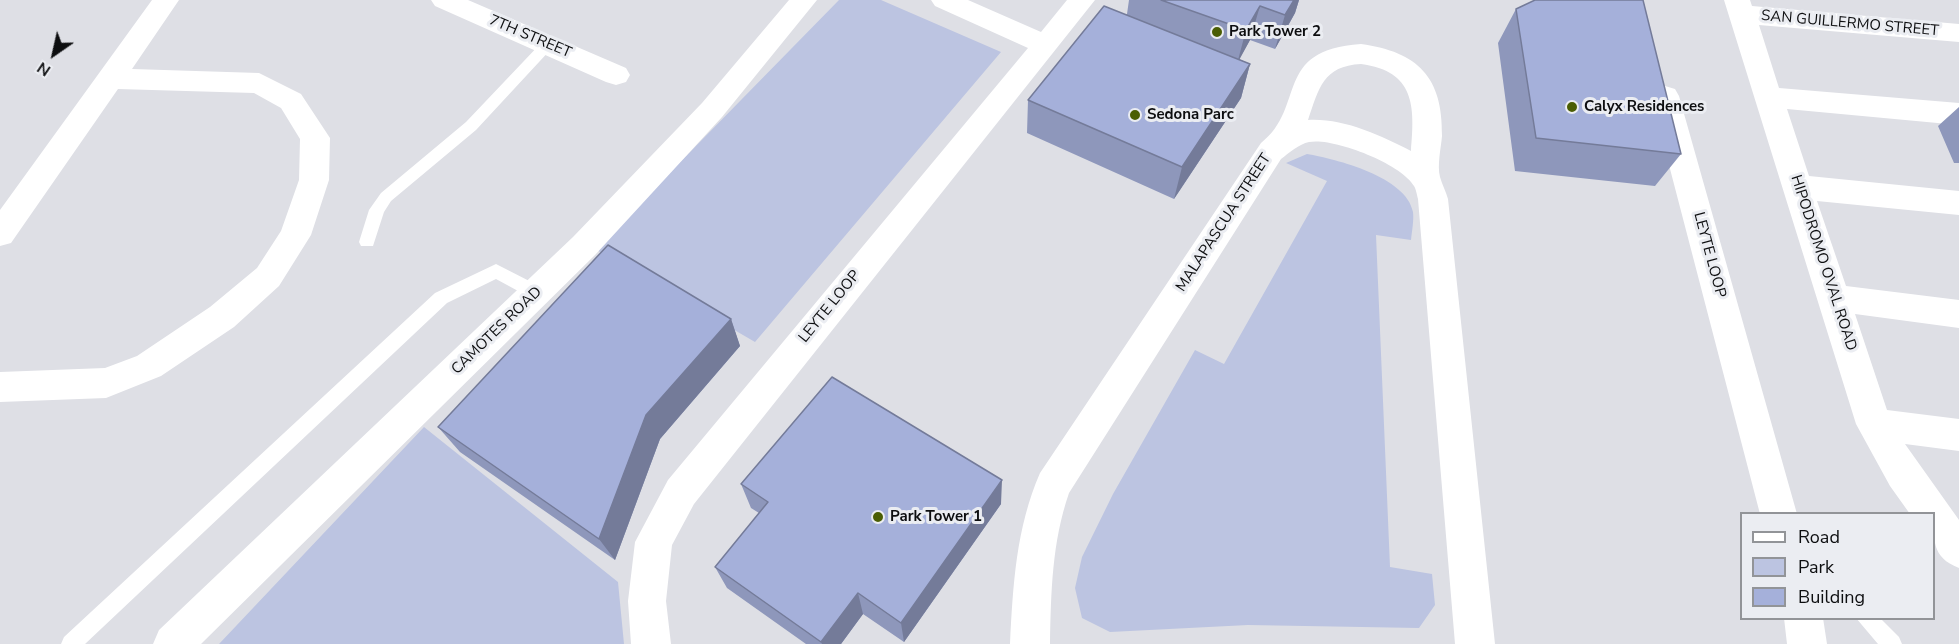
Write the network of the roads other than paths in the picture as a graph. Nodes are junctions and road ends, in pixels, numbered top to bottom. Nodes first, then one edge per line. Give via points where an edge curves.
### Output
1 (165, 0) edge
2 (444, 0) edge
3 (804, 0) edge
4 (944, 0) edge
5 (1082, 0) edge
6 (1740, 7) edge
7 (1959, 33) edge
8 (1044, 44) junction
9 (547, 45) junction
10 (1657, 66) edge
11 (616, 75) dead end
12 (110, 79) junction
13 (1769, 97) junction
14 (1959, 114) edge
15 (1286, 139) junction
16 (1425, 178) junction
17 (1798, 187) junction
18 (1959, 203) edge
19 (0, 234) edge
20 (367, 242) dead end
21 (537, 293) junction
22 (1835, 298) junction
23 (1959, 314) edge
24 (0, 387) edge
25 (1874, 424) junction
26 (1959, 435) edge
27 (1779, 512) edge
28 (1931, 512) edge
29 (1935, 518) edge
30 (1959, 550) edge
31 (1803, 620) edge
32 (1868, 620) edge
33 (71, 644) edge
34 (173, 644) edge
35 (651, 644) edge
36 (1030, 644) edge
37 (1475, 644) edge
38 (1808, 644) edge
39 (1892, 644) edge

1 - 12 street
2 - 9 street, 7TH STREET
3 - 21 street, CAMOTES ROAD via 712,110
4 - 8 street
5 - 8 street, LEYTE LOOP
6 - 7 street, SAN GUILLERMO STREET
6 - 13 street, HIPODROMO OVAL ROAD
8 - 35 street, LEYTE LOOP via 681,492 654,542 647,601
9 - 11 street, 7TH STREET
9 - 20 lane via 471,126 386,197 377,210
10 - 27 street, LEYTE LOOP
12 - 19 street
12 - 24 street via 259,82 291,101 315,138 314,180 295,235 268,277 222,317 150,366 106,383
13 - 14 street
13 - 17 street, HIPODROMO OVAL ROAD
15 - 16 street, MALAPASCUA STREET via 1309,130 1336,134 1400,158
15 - 16 street via 1316,69 1341,56 1375,56 1406,71 1424,94
15 - 36 street, MALAPASCUA STREET via 1271,151 1053,485 1040,518 1033,555
16 - 37 street via 1433,199
17 - 18 street
17 - 22 street, HIPODROMO OVAL ROAD
21 - 33 lane via 496,271 441,298
21 - 34 street, CAMOTES ROAD
22 - 23 street
22 - 25 street, HIPODROMO OVAL ROAD
25 - 26 street
25 - 28 street, HIPODROMO OVAL ROAD
29 - 30 street, HIPODROMO OVAL ROAD
31 - 38 street
32 - 39 lane

